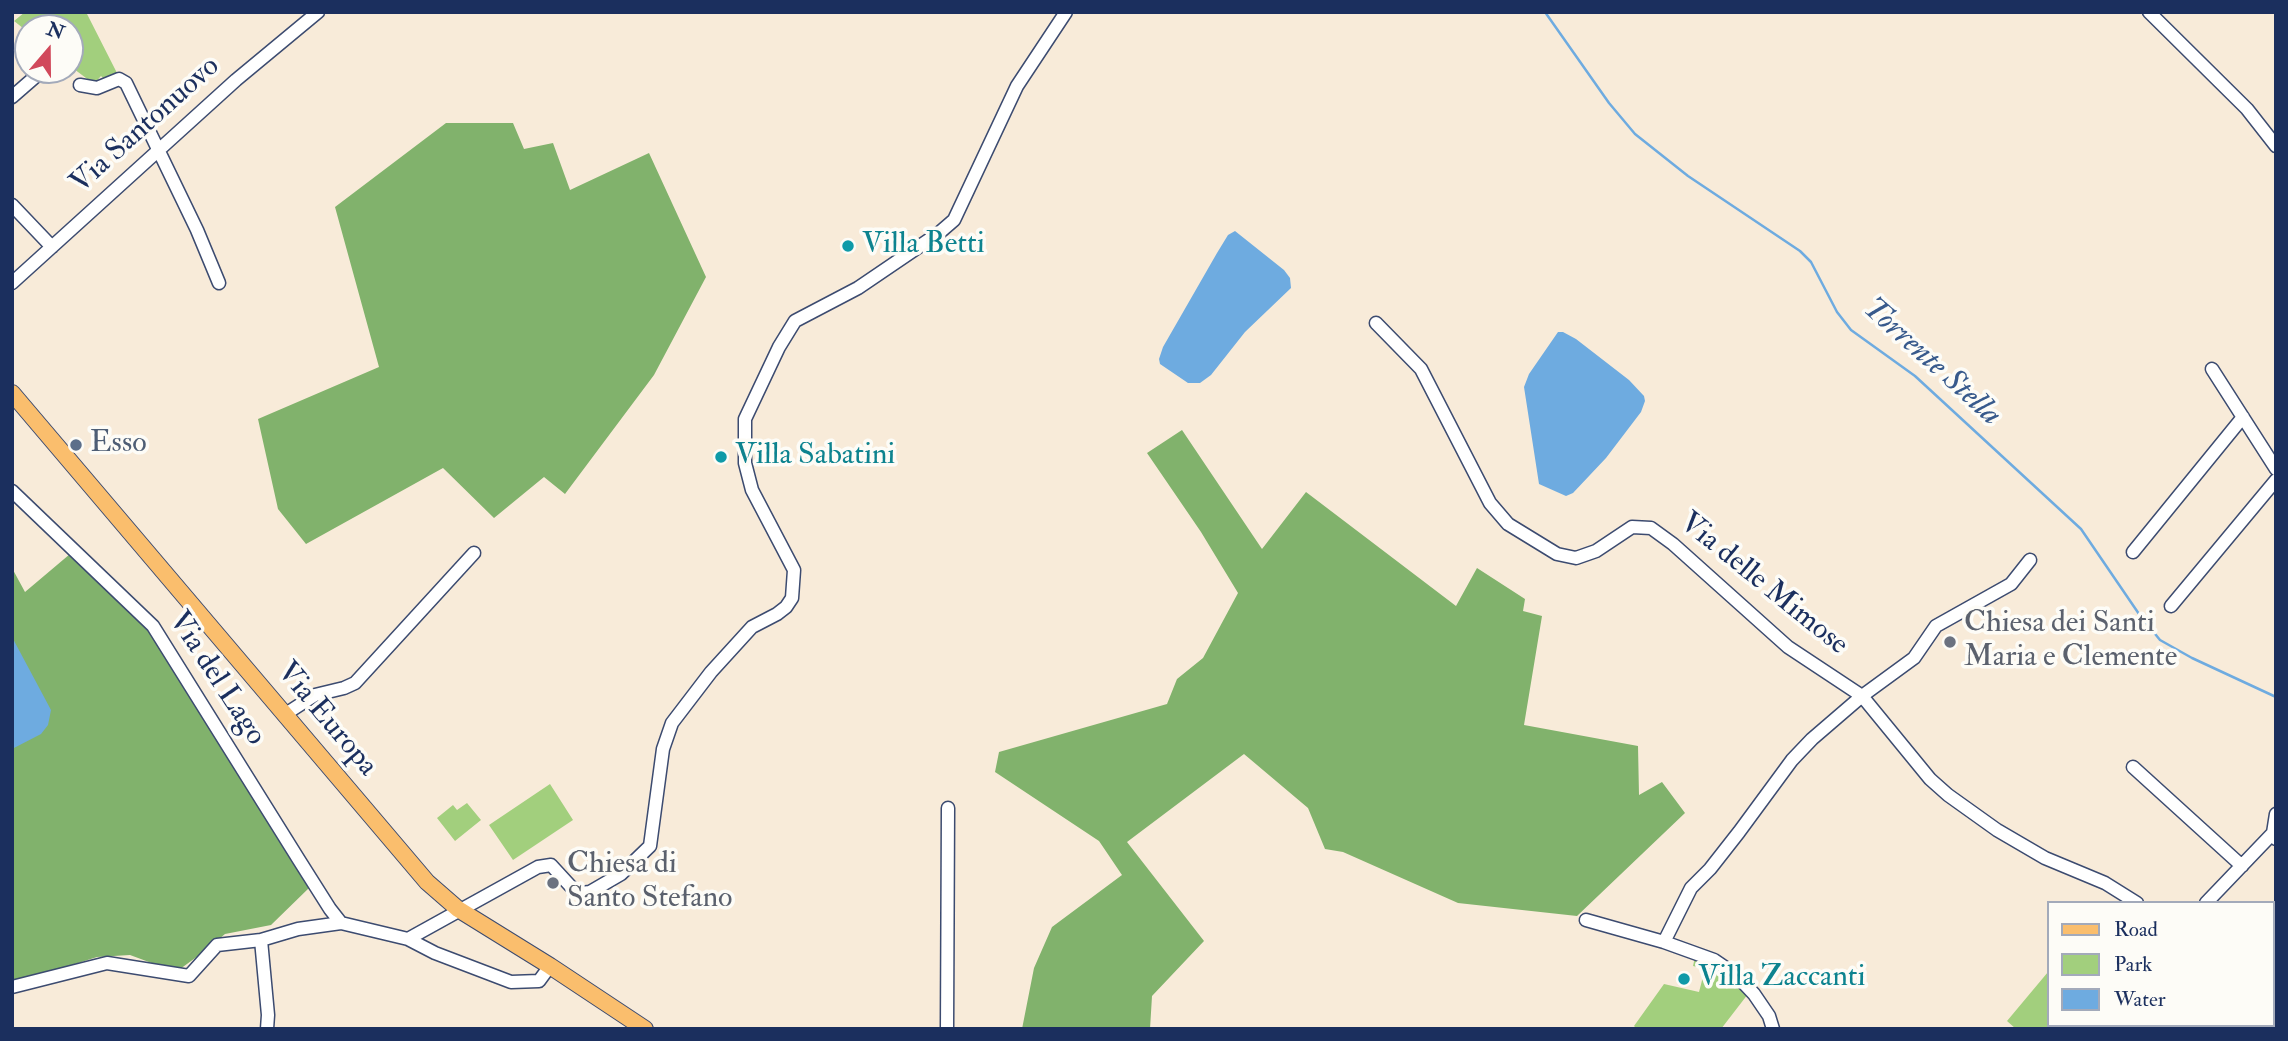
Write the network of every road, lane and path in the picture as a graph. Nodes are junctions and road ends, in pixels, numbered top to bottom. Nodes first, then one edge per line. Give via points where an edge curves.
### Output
1 (318, 12) edge
2 (1066, 12) edge
3 (2149, 12) edge
4 (27, 84) edge
5 (80, 85) dead end
6 (12, 97) edge
7 (2276, 146) edge
8 (159, 150) junction
9 (12, 205) edge
10 (52, 247) junction
11 (12, 283) edge
12 (219, 283) dead end
13 (1377, 323) dead end
14 (2212, 369) dead end
15 (12, 393) edge
16 (2243, 418) junction
17 (2276, 469) edge
18 (2276, 480) edge
19 (12, 491) edge
20 (2133, 552) dead end
21 (474, 553) dead end
22 (2029, 560) dead end
23 (2171, 606) dead end
24 (1862, 696) junction
25 (284, 715) junction
26 (2133, 767) dead end
27 (948, 808) dead end
28 (2276, 814) edge
29 (2275, 836) edge
30 (2242, 866) junction
31 (2133, 901) edge
32 (2208, 901) edge
33 (458, 909) junction
34 (1586, 920) dead end
35 (341, 923) junction
36 (408, 939) junction
37 (261, 940) junction
38 (1664, 942) junction
39 (550, 966) junction
40 (12, 987) edge
41 (267, 1029) edge
42 (645, 1029) edge
43 (947, 1029) edge
44 (1773, 1029) edge

1 - 8 street, Via Santonuovo
2 - 33 street via 1017,86 954,220 858,288 795,321 779,347 745,419 745,463 752,490 794,569 792,598 777,614 752,627 672,723 663,749 650,846 621,874 590,892 574,890 551,865 538,867
3 - 7 street via 2247,109
4 - 6 street
5 - 8 street via 97,88 125,81
8 - 10 street, Via Santonuovo
8 - 12 street
9 - 10 street
10 - 11 street, Via Santonuovo
13 - 24 street, Via delle Mimose via 1421,369 1490,503 1508,524 1557,554 1576,558 1596,551 1632,527 1651,528 1788,647
14 - 16 street
15 - 25 main road, Via Europa
16 - 17 street
16 - 20 street
18 - 23 street
19 - 35 street, Via del Lago via 153,626
21 - 25 street via 355,683 315,695
22 - 24 street via 2011,584 1936,626 1914,659
24 - 31 street via 1948,795 2045,858 2105,883
24 - 38 street via 1792,760 1691,888
25 - 33 main road, Via Europa via 427,882
26 - 30 street
27 - 43 street
28 - 29 street
29 - 30 street
30 - 32 street
33 - 36 street
33 - 39 main road, Via Europa
34 - 38 street
35 - 36 street
35 - 37 street
36 - 39 street via 511,982 539,981
37 - 40 street via 216,945 189,976 107,963
37 - 41 street
38 - 44 street via 1729,969 1763,1005
39 - 42 main road, Via Europa

